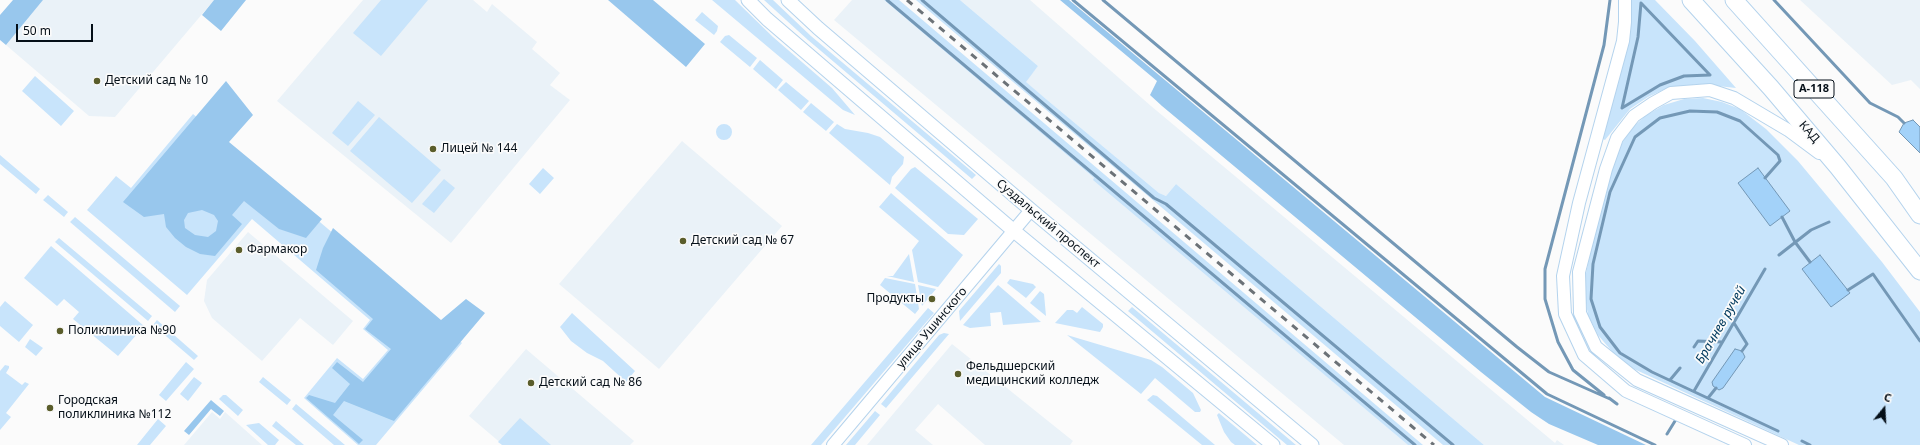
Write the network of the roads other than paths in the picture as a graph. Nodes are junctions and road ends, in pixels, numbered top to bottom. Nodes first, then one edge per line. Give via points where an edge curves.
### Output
1 (748, 0) edge
2 (788, 0) edge
3 (1625, 0) edge
4 (1690, 0) edge
5 (1734, 0) edge
6 (1838, 167) junction
7 (1031, 210) junction
8 (1920, 215) edge
9 (1014, 231) junction
10 (1920, 271) edge
11 (833, 445) edge
12 (1273, 445) edge
13 (1312, 445) edge
14 (1745, 445) edge
15 (1782, 445) edge

1 - 9 main road
2 - 7 main road, Суздальский проспект
3 - 14 street via 1623,41 1579,203 1563,276 1565,314 1584,355 1626,391
4 - 6 highway, КАД / А-118 via 1766,82
5 - 8 highway, А-118 via 1894,178
6 - 10 highway, КАД / А-118
6 - 15 street via 1788,130 1734,98 1710,90 1671,94 1634,116 1617,138 1606,169 1579,272 1580,313 1596,347 1636,380
7 - 9 street, улица Ушинского
7 - 13 main road, Суздальский проспект
9 - 11 street, улица Ушинского
9 - 12 main road

